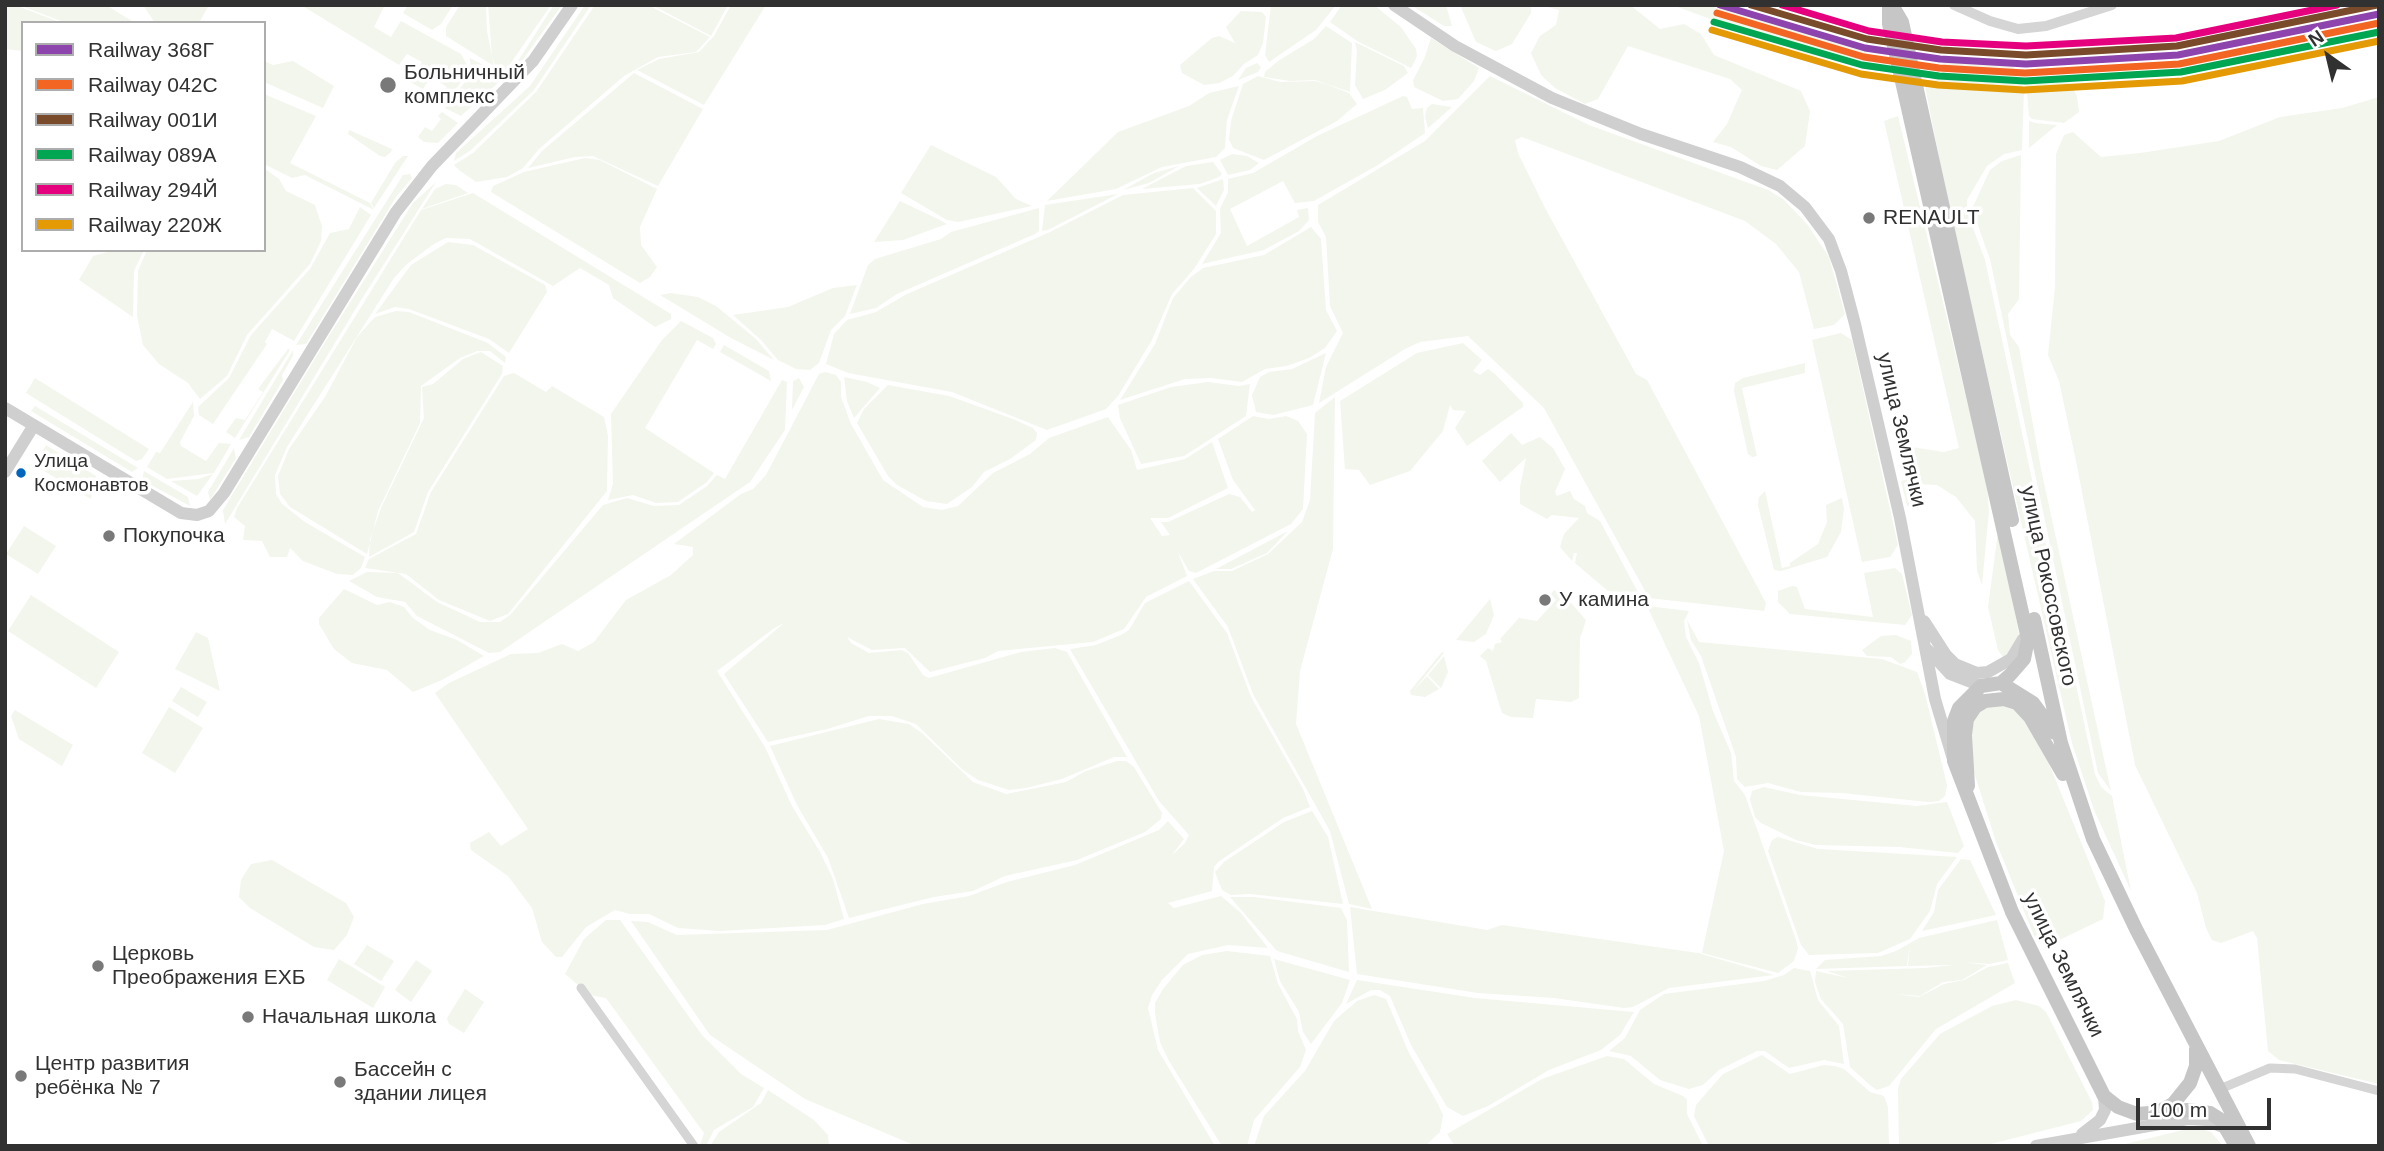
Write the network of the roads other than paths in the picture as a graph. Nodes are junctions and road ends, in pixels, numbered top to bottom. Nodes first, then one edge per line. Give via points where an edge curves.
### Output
1 (572, 5) edge
2 (1394, 5) edge
3 (1891, 5) edge
4 (1954, 5) edge
5 (2112, 5) edge
6 (5, 408) edge
7 (34, 425) junction
8 (5, 472) edge
9 (1919, 611) junction
10 (2026, 627) junction
11 (1927, 649) junction
12 (2001, 683) junction
13 (1981, 686) junction
14 (2061, 743) junction
15 (1954, 761) junction
16 (1968, 798) junction
17 (2077, 799) junction
18 (581, 988) dead end
19 (2196, 1044) junction
20 (2220, 1089) junction
21 (2379, 1091) edge
22 (2104, 1096) junction
23 (2157, 1113) junction
24 (2228, 1130) junction
25 (2078, 1136) junction
26 (694, 1146) edge
27 (2036, 1146) edge
28 (2236, 1146) edge
29 (2249, 1146) edge

1 - 7 main road via 533,61 432,166 396,212 220,500 203,513 181,513
2 - 9 main road, улица Землячки via 1455,46 1552,98 1740,167 1780,186 1805,207 1829,239 1841,271
3 - 10 highway, улица Рокоссовского via 1892,37
3 - 14 highway, улица Рокоссовского via 1902,22
4 - 5 street via 2018,29 2046,26
6 - 7 main road
7 - 8 main road
9 - 10 main road via 1946,655 1977,673 2011,659 2019,651
9 - 11 main road, улица Землячки
10 - 12 highway, улица Рокоссовского via 2024,659
11 - 13 main road via 1950,674
11 - 15 main road, улица Землячки
12 - 13 highway
12 - 14 highway via 2033,703
13 - 15 highway via 1966,698 1955,721
14 - 17 highway, улица Рокоссовского
15 - 16 highway, улица Землячки
16 - 17 highway via 1967,719 1975,706 2004,699 2017,703 2030,717
16 - 22 highway, улица Землячки via 2012,912
17 - 19 highway, улица Рокоссовского via 2136,929
18 - 26 street
19 - 20 highway, улица Рокоссовского
19 - 23 highway via 2190,1083 2173,1104
20 - 21 street via 2270,1068 2295,1069
20 - 29 highway, улица Рокоссовского
22 - 23 highway via 2128,1111
22 - 25 main road via 2101,1120
23 - 24 highway via 2210,1113
24 - 25 main road via 2198,1119
24 - 28 highway
25 - 27 main road

